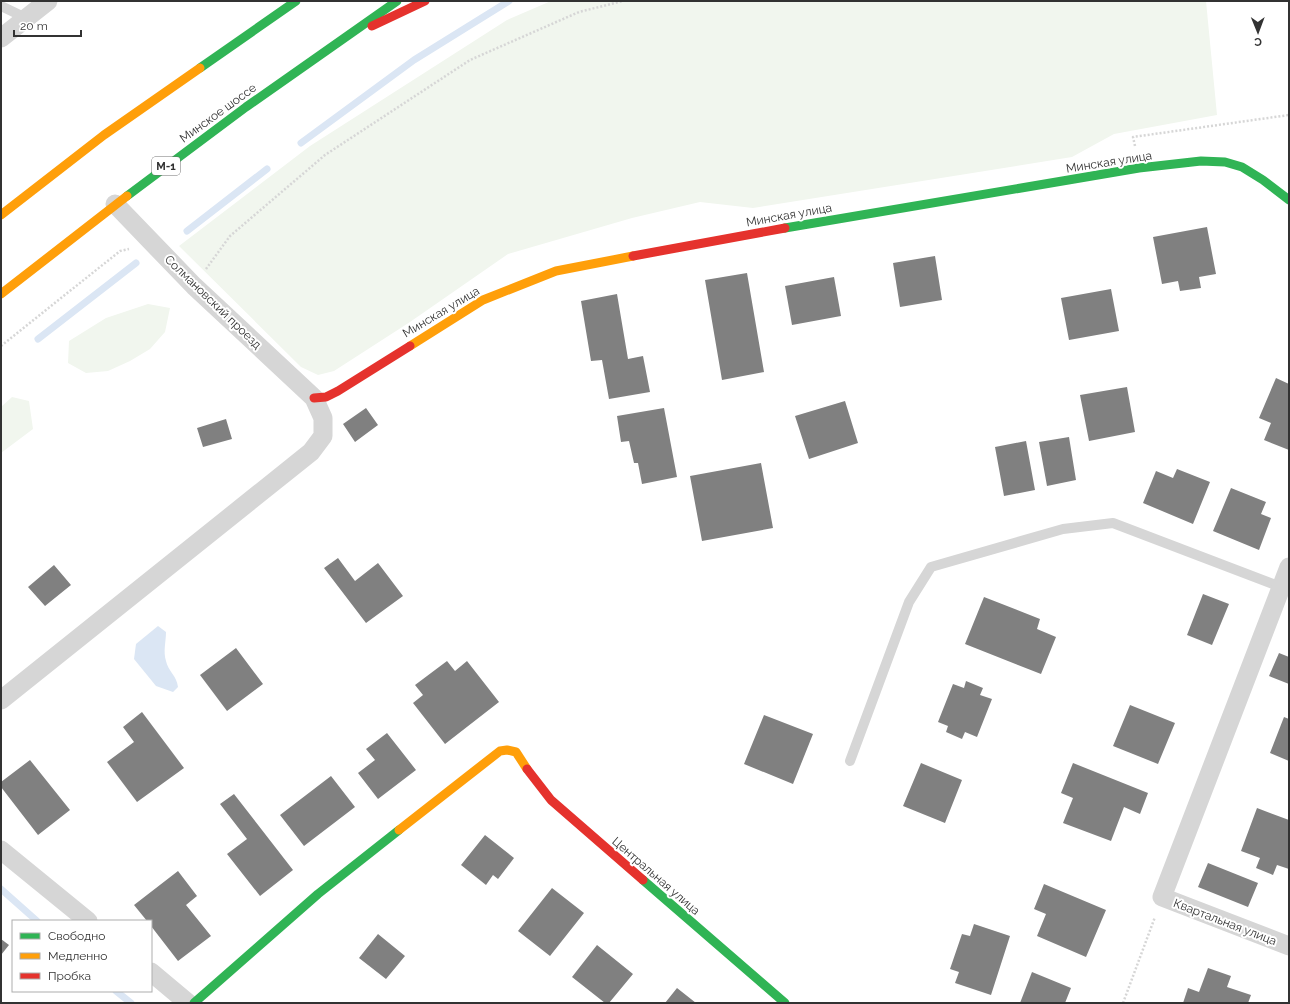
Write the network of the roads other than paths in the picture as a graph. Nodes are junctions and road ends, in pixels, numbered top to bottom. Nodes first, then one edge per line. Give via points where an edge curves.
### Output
1 (48, 1) edge
2 (296, 1) edge
3 (397, 1) edge
4 (426, 1) edge
5 (1, 6) edge
6 (26, 18) junction
7 (1, 38) edge
8 (334, 43) junction
9 (1289, 200) edge
10 (115, 204) junction
11 (1, 215) edge
12 (1, 294) edge
13 (314, 398) junction
14 (1289, 567) edge
15 (1281, 587) junction
16 (1, 700) edge
17 (850, 761) dead end
18 (1, 850) edge
19 (87, 920) edge
20 (1289, 946) edge
21 (152, 973) edge
22 (188, 1003) edge
23 (194, 1003) edge
24 (785, 1003) edge

1 - 6 street
2 - 11 main road via 104,135
3 - 8 main road, Минское шоссе / М-1
4 - 8 main road
5 - 6 lane
6 - 7 street
8 - 10 main road, Минское шоссе / М-1
9 - 13 main road, Минская улица via 1235,164 1194,162 1139,168 757,233 556,271 483,300 338,391 326,397
10 - 12 main road, Минское шоссе / М-1
10 - 13 street, Солмановский проезд via 194,286
13 - 16 street via 323,418 323,436 311,452
14 - 15 street
15 - 17 lane via 1112,523 1063,529 931,568 909,602
15 - 20 street, Квартальная улица via 1162,897
18 - 19 street
21 - 22 street
23 - 24 main road, Центральная улица via 318,894 500,752 507,750 516,752 532,779 551,800

